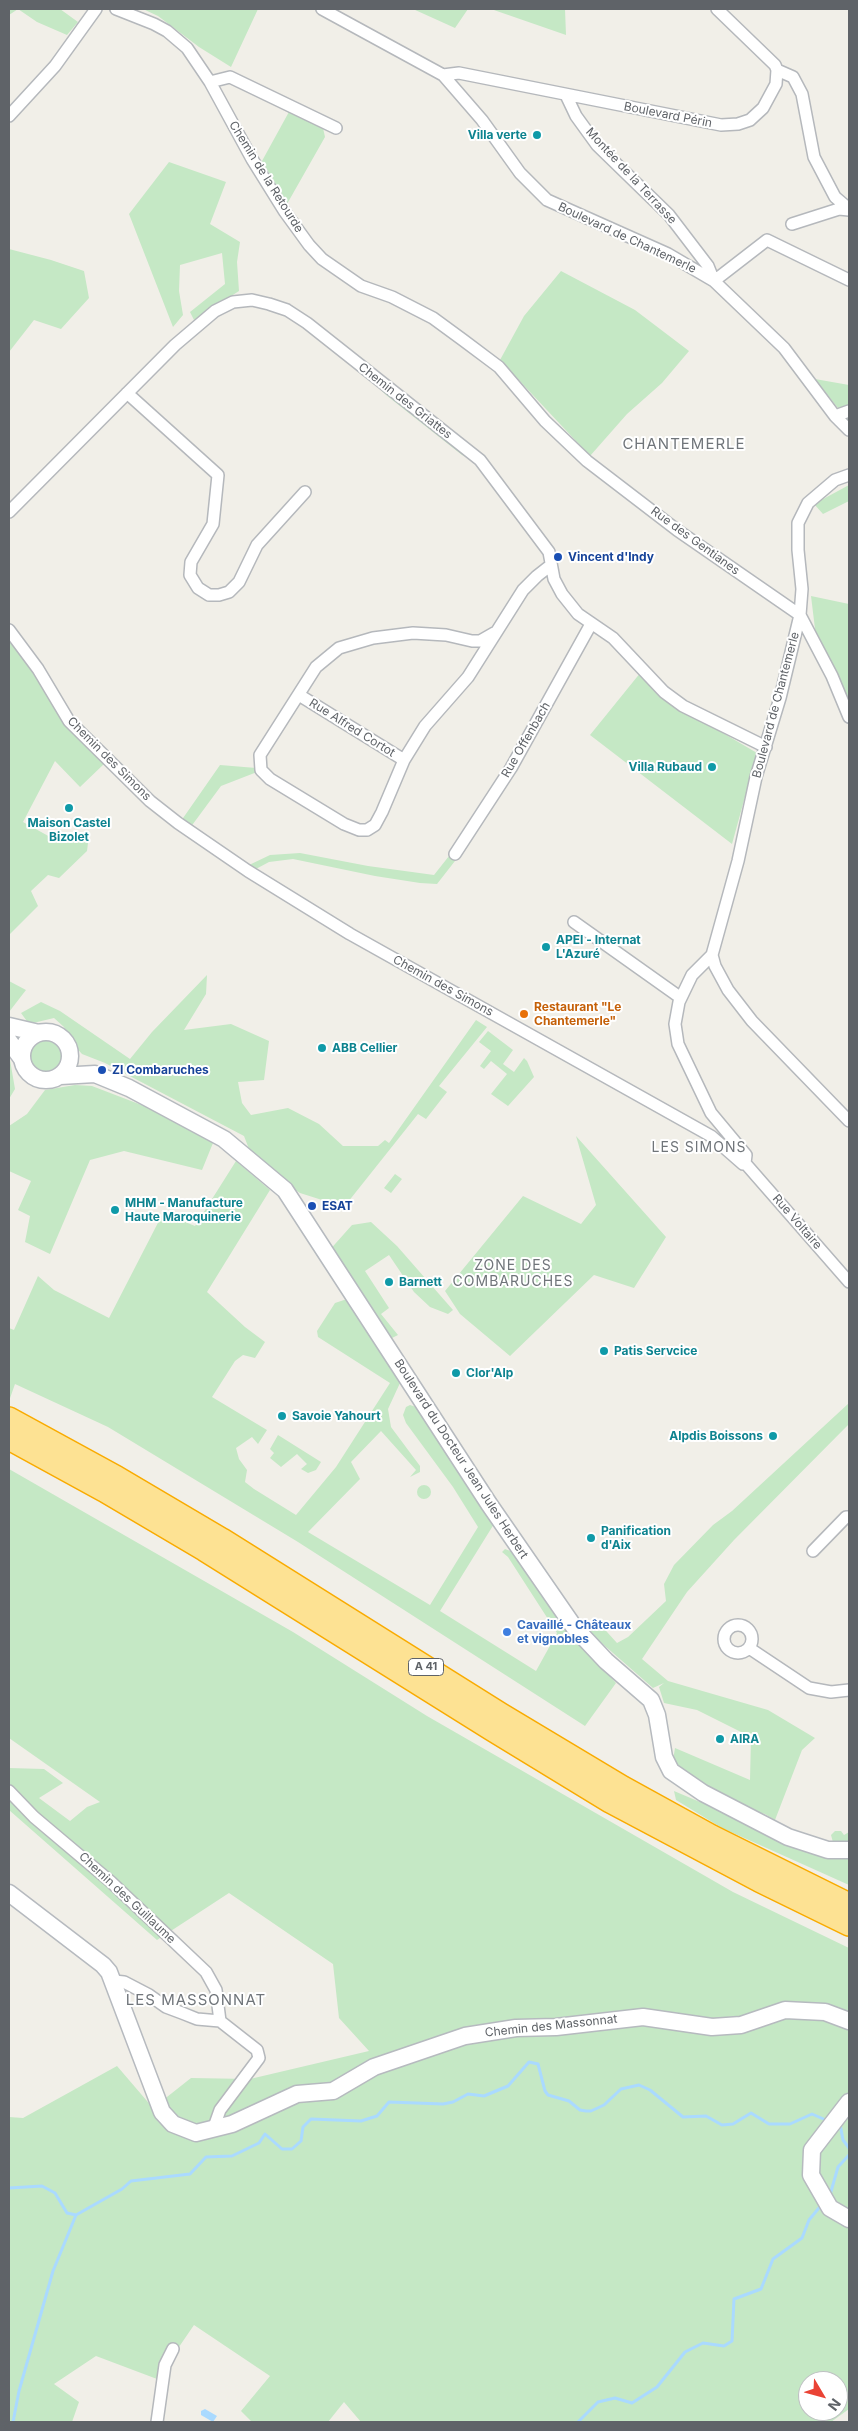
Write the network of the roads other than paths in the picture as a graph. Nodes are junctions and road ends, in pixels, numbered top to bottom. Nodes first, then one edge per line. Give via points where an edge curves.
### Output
1 (96, 9) edge
2 (116, 9) edge
3 (322, 9) edge
4 (717, 9) edge
5 (777, 70) junction
6 (443, 75) junction
7 (214, 83) junction
8 (566, 95) junction
9 (9, 116) edge
10 (336, 128) dead end
11 (849, 210) edge
12 (792, 224) dead end
13 (849, 280) edge
14 (714, 281) junction
15 (127, 393) junction
16 (849, 411) edge
17 (844, 422) edge
18 (592, 465) joint
19 (849, 475) edge
20 (305, 492) dead end
21 (9, 512) edge
22 (551, 565) junction
23 (554, 579) junction
24 (523, 590) junction
25 (800, 615) junction
26 (591, 624) junction
27 (9, 630) edge
28 (494, 633) junction
29 (472, 641) junction
30 (478, 659) junction
31 (299, 695) junction
32 (849, 717) edge
33 (766, 747) junction
34 (404, 760) junction
35 (455, 854) dead end
36 (574, 922) dead end
37 (714, 961) junction
38 (681, 998) junction
39 (9, 1026) edge
40 (39, 1033) junction
41 (9, 1041) edge
42 (70, 1057) junction
43 (22, 1059) junction
44 (95, 1074) junction
45 (60, 1076) junction
46 (849, 1121) edge
47 (745, 1163) junction
48 (849, 1282) edge
49 (9, 1418) edge
50 (9, 1439) edge
51 (849, 1517) edge
52 (813, 1550) dead end
53 (749, 1648) dead end
54 (849, 1690) edge
55 (830, 1692) junction
56 (849, 1694) edge
57 (9, 1791) edge
58 (828, 1850) junction
59 (849, 1850) edge
60 (849, 1855) edge
61 (9, 1893) edge
62 (849, 1904) edge
63 (849, 1925) edge
64 (114, 1981) junction
65 (220, 2021) junction
66 (849, 2021) edge
67 (846, 2106) edge
68 (214, 2127) junction
69 (849, 2219) edge
70 (173, 2349) dead end
71 (157, 2422) edge

1 - 9 street via 55,66
2 - 7 street, Chemin de la Retourde via 167,31 187,48
3 - 6 street, Boulevard de Chantemerle
4 - 5 street
5 - 8 street, Boulevard Périn via 776,84 762,108 750,120 738,124 721,125
5 - 11 street via 793,77 802,94 814,157 835,197
6 - 8 street, Boulevard Périn via 459,73
6 - 14 street, Boulevard de Chantemerle via 520,173 548,200 668,254
7 - 10 street via 230,77
7 - 18 street, Chemin de la Retourde via 252,159 309,245 361,286 392,297 433,318 499,367 545,421
8 - 14 street, Montée de la Terrasse via 576,116 597,145 669,215 708,266
11 - 12 street via 839,209
13 - 14 street via 767,240
14 - 17 street, Boulevard de Chantemerle via 784,348
15 - 20 street via 218,475 213,524 191,562 190,575 198,588 209,595 229,592 239,582 257,545
15 - 21 street, Chemin des Griattes
15 - 22 street, Chemin des Griattes via 215,311 233,302 252,300 287,310 480,460 549,552
16 - 17 street
18 - 25 street, Rue des Gentianes
19 - 25 street, Boulevard de Chantemerle via 835,480 808,502 798,523 802,589
22 - 23 street, Chemin des Griattes
22 - 24 street
23 - 24 street
23 - 26 street, Chemin des Griattes via 578,614
24 - 28 street
25 - 32 street
25 - 33 street, Boulevard de Chantemerle
26 - 33 street, Chemin des Griattes via 613,638 664,692 683,706
26 - 35 street, Rue Offenbach via 511,768
27 - 47 street, Chemin des Simons via 38,669 69,721 150,801 178,823 350,934 711,1136
28 - 29 street via 480,641
28 - 30 street
29 - 30 street via 477,648
29 - 31 street via 413,633 373,638 340,648 316,667
30 - 34 street via 468,677 425,726
31 - 34 street, Rue Alfred Cortot
31 - 34 street via 260,754 261,770 270,779 344,824 367,830 375,825 382,812
33 - 37 street, Boulevard de Chantemerle
36 - 38 street
37 - 38 street via 695,971
37 - 46 street via 728,990 752,1021
38 - 47 street via 675,1024 678,1044 711,1113 744,1151
39 - 40 street
40 - 42 street via 52,1033 63,1039
40 - 43 street via 24,1045
41 - 43 street
42 - 44 street
42 - 45 street
43 - 45 street via 26,1071 38,1079
44 - 45 street, Boulevard du Docteur Jean Jules Herbert
44 - 58 street, Boulevard du Docteur Jean Jules Herbert via 129,1088 224,1139 284,1190 489,1504 574,1627 606,1661 651,1700 657,1715 664,1757 671,1771 697,1790 788,1837
47 - 48 street, Rue Voltaire
49 - 62 highway, A 41 via 222,1539 622,1787
50 - 63 highway, A 41 via 195,1545 610,1802
51 - 52 street
53 - 55 street via 809,1688
54 - 55 street
55 - 56 street
57 - 65 street, Chemin des Guillaume via 206,1972 216,1990
58 - 59 street, Boulevard du Docteur Jean Jules Herbert
58 - 60 street
61 - 64 street, Chemin des Massonnat via 103,1965
64 - 65 street via 124,1982 197,2019
64 - 68 street, Chemin des Massonnat via 162,2112 173,2124 188,2131 196,2133
65 - 68 street via 257,2050 259,2058 220,2110
66 - 68 street, Chemin des Massonnat via 825,2012 785,2010 741,2025 712,2028 643,2017 516,2028 465,2036 374,2067 333,2092 297,2094 232,2124
67 - 69 street via 812,2150 810,2176 830,2208
70 - 71 street via 165,2365

